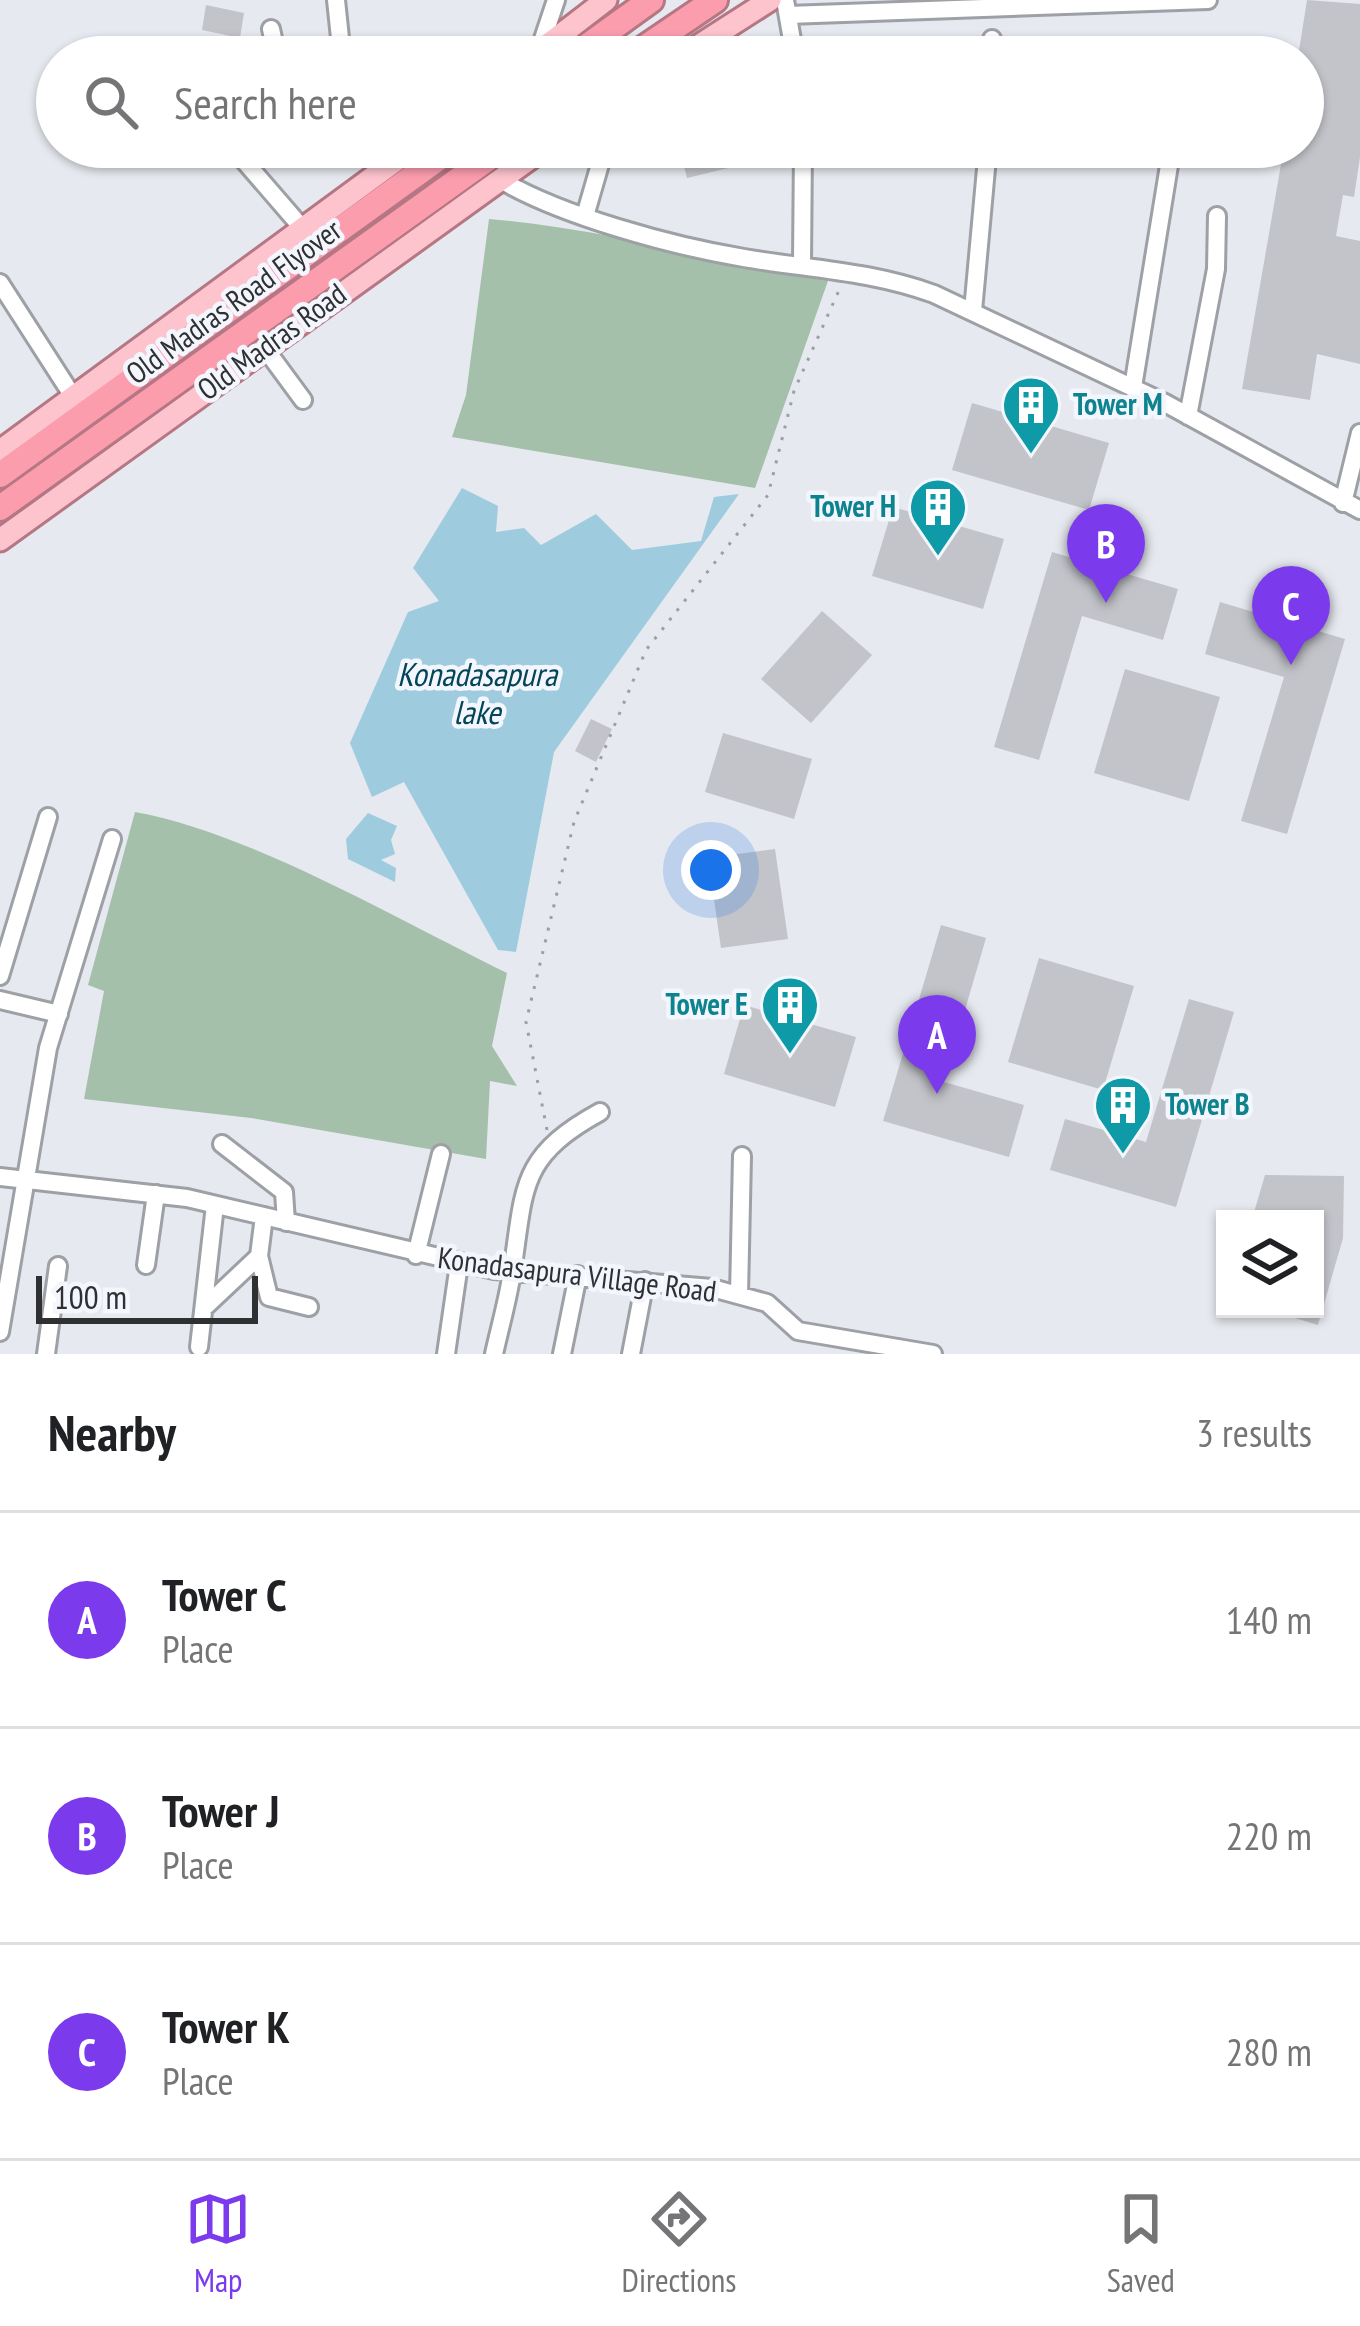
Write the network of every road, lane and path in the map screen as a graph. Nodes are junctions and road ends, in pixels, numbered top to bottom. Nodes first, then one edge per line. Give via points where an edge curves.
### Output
1 (336, 0) edge
2 (556, 0) edge
3 (605, 0) edge
4 (651, 0) edge
5 (715, 0) edge
6 (770, 0) edge
7 (1208, 0) edge
8 (786, 8) edge
9 (271, 29) dead end
10 (272, 36) edge
11 (340, 36) edge
12 (543, 36) edge
13 (559, 36) edge
14 (601, 36) edge
15 (663, 36) edge
16 (714, 36) edge
17 (250, 168) edge
18 (386, 168) edge
19 (425, 168) edge
20 (474, 168) edge
21 (514, 168) edge
22 (599, 168) edge
23 (802, 168) edge
24 (986, 168) edge
25 (1169, 168) edge
26 (499, 178) junction
27 (585, 216) junction
28 (1217, 216) dead end
29 (303, 229) junction
30 (802, 263) junction
31 (848, 271) junction
32 (0, 284) edge
33 (973, 311) junction
34 (265, 347) junction
35 (1133, 387) junction
36 (74, 398) junction
37 (303, 400) dead end
38 (1188, 416) junction
39 (1360, 433) edge
40 (0, 451) edge
41 (0, 475) edge
42 (1351, 507) edge
43 (0, 508) edge
44 (0, 540) edge
45 (48, 817) dead end
46 (112, 839) dead end
47 (0, 976) edge
48 (0, 1000) edge
49 (59, 1014) junction
50 (600, 1112) dead end
51 (222, 1144) dead end
52 (550, 1144) junction
53 (441, 1154) dead end
54 (742, 1156) dead end
55 (0, 1178) edge
56 (22, 1180) junction
57 (156, 1194) junction
58 (215, 1204) junction
59 (264, 1216) junction
60 (286, 1222) junction
61 (416, 1255) junction
62 (259, 1256) junction
63 (459, 1264) junction
64 (58, 1265) dead end
65 (146, 1265) dead end
66 (512, 1271) junction
67 (578, 1275) junction
68 (645, 1281) junction
69 (739, 1295) junction
70 (206, 1306) junction
71 (309, 1307) dead end
72 (0, 1332) edge
73 (200, 1347) dead end
74 (884, 1350) edge
75 (46, 1354) edge
76 (446, 1354) edge
77 (494, 1354) edge
78 (562, 1354) edge
79 (632, 1354) edge
80 (933, 1354) edge

1 - 11 street
2 - 12 street
3 - 13 main road
4 - 14 highway
5 - 15 highway
6 - 16 main road
7 - 8 street
9 - 10 street
17 - 29 street
18 - 29 main road
19 - 41 highway, Old Madras Road Flyover
20 - 43 highway, Old Madras Road Flyover
21 - 26 main road, Old Madras Road
22 - 27 street
23 - 30 street
24 - 33 street
25 - 35 street
26 - 27 street via 533,200
26 - 34 main road, Old Madras Road
27 - 30 street via 744,258
28 - 38 street via 1216,269
29 - 36 main road
30 - 31 street
31 - 33 street via 896,280
31 - 52 path via 794,392 769,495 646,650 574,821 526,1022
32 - 36 street
33 - 35 street
34 - 37 street
34 - 44 main road, Old Madras Road
35 - 38 street
36 - 40 main road
38 - 42 street
39 - 42 street
45 - 47 street
46 - 49 street
48 - 49 street
49 - 56 street
50 - 52 street
51 - 60 street via 284,1192
52 - 66 street via 520,1197
53 - 61 street
54 - 69 street
55 - 56 street, Konadasapura Village Road
56 - 57 street, Konadasapura Village Road
56 - 72 street
57 - 58 street, Konadasapura Village Road
57 - 65 street
58 - 59 street, Konadasapura Village Road
58 - 70 street
59 - 60 street, Konadasapura Village Road
59 - 62 street
60 - 61 street, Konadasapura Village Road
61 - 63 street, Konadasapura Village Road
62 - 70 street
62 - 71 street via 269,1297
63 - 66 street, Konadasapura Village Road
63 - 76 street
64 - 75 street
66 - 67 street, Konadasapura Village Road
66 - 77 street
67 - 68 street, Konadasapura Village Road
67 - 78 street
68 - 69 street, Konadasapura Village Road
68 - 79 street
69 - 74 street, Konadasapura Village Road via 767,1303 798,1331
70 - 73 street
74 - 80 street, Konadasapura Village Road

